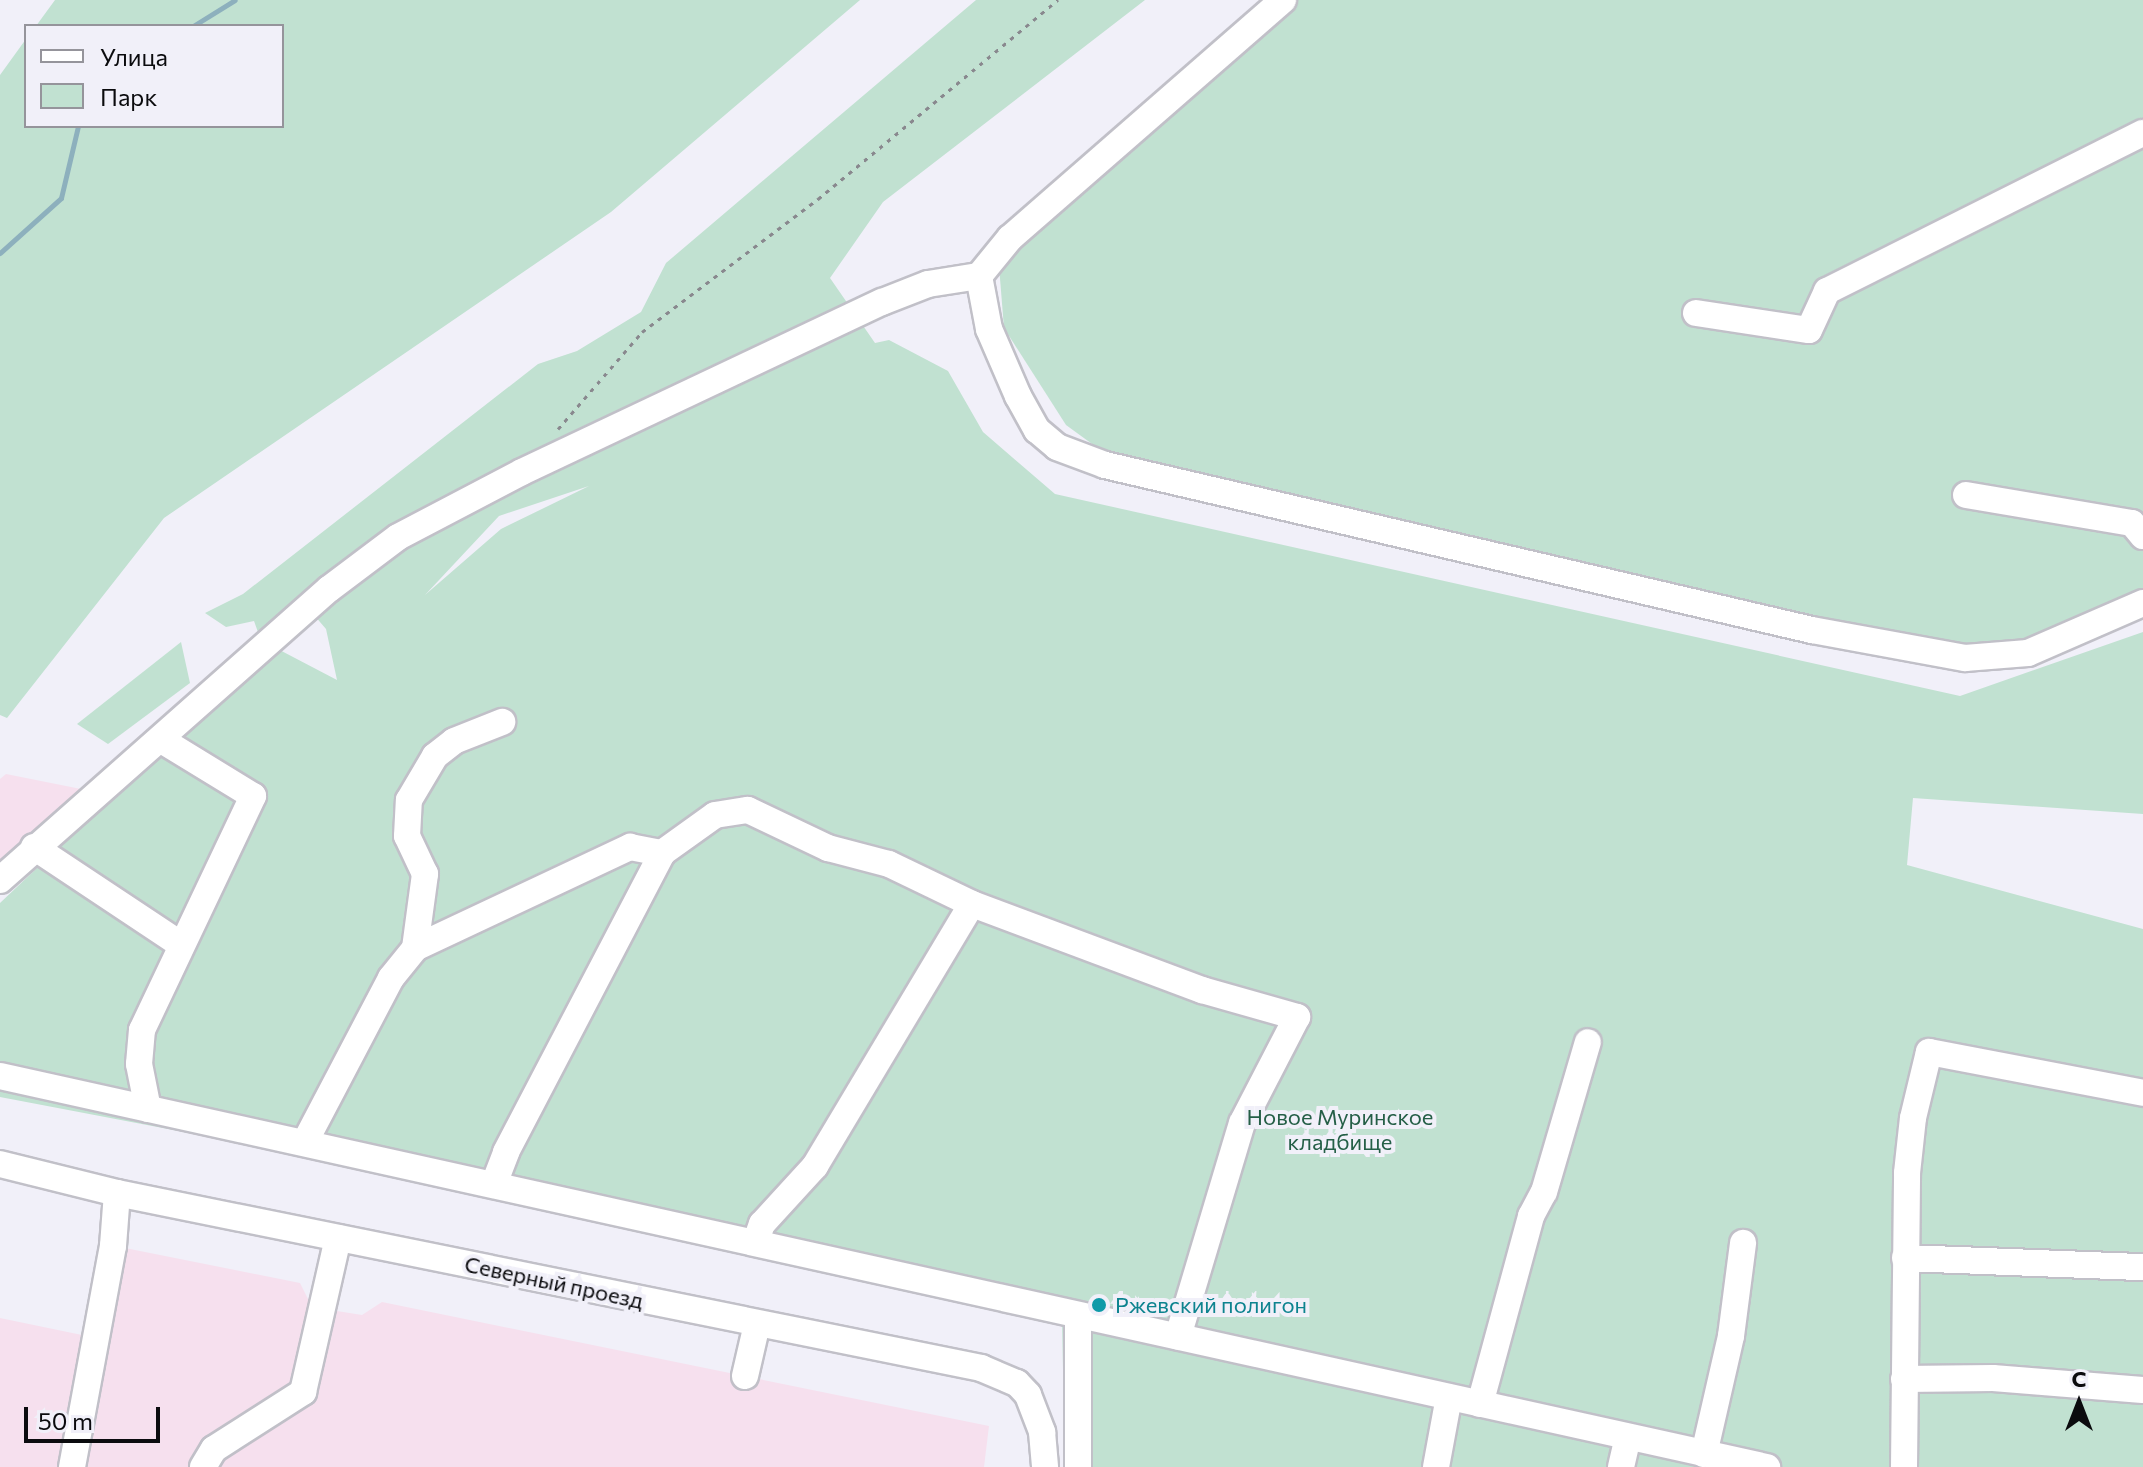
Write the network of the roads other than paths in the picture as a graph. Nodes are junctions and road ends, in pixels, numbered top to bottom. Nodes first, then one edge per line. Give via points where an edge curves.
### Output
1 (1283, 0) edge
2 (2143, 133) edge
3 (979, 276) junction
4 (1696, 313) dead end
5 (1966, 495) dead end
6 (2143, 536) edge
7 (2143, 603) edge
8 (502, 722) dead end
9 (160, 739) junction
10 (34, 847) junction
11 (662, 853) junction
12 (0, 880) edge
13 (972, 904) junction
14 (180, 944) junction
15 (415, 948) junction
16 (1588, 1042) dead end
17 (0, 1076) edge
18 (2143, 1093) edge
19 (148, 1109) junction
20 (306, 1140) junction
21 (0, 1164) edge
22 (494, 1184) junction
23 (117, 1193) junction
24 (338, 1238) junction
25 (756, 1241) junction
26 (1743, 1243) dead end
27 (1905, 1258) junction
28 (2143, 1267) edge
29 (1078, 1316) junction
30 (757, 1324) junction
31 (1178, 1337) junction
32 (745, 1376) dead end
33 (1904, 1379) junction
34 (2143, 1390) edge
35 (1449, 1397) junction
36 (1480, 1404) junction
37 (1628, 1437) junction
38 (1704, 1454) junction
39 (1739, 1465) edge
40 (72, 1467) edge
41 (203, 1467) edge
42 (1045, 1467) edge
43 (1078, 1467) edge
44 (1436, 1467) edge
45 (1621, 1467) edge
46 (1767, 1467) edge
47 (1904, 1467) edge

1 - 3 street via 1010,238
2 - 4 street via 1827,291 1809,330
3 - 7 street via 989,329 1037,430 1057,447 1105,465 1812,630 1965,658 2028,653
3 - 9 street via 928,284 882,302 522,472 398,537 329,589
5 - 6 street via 2132,523
8 - 15 street via 454,741 435,756 409,800 407,836 425,874
9 - 10 street
9 - 14 street via 253,796
10 - 12 street
10 - 14 street
11 - 13 street via 715,815 748,810 828,848 889,864
11 - 15 street via 630,847
11 - 22 street
13 - 25 street via 815,1166 762,1224
13 - 31 street via 1202,990 1297,1017 1242,1123
14 - 19 street via 138,1046
15 - 20 street via 391,978
16 - 36 street via 1544,1192 1531,1216
17 - 19 street
18 - 27 street via 1929,1052 1913,1118
19 - 20 street
20 - 22 street
21 - 23 street, Северный проезд
22 - 25 street
23 - 24 street, Северный проезд
23 - 40 street via 113,1246
24 - 30 street, Северный проезд
24 - 41 street via 303,1392 214,1449
25 - 29 street
26 - 38 street via 1731,1336
27 - 28 street
27 - 33 street
29 - 31 street
29 - 43 street
30 - 32 street
30 - 42 street, Северный проезд via 981,1368 1017,1383 1037,1413
31 - 35 street
33 - 34 street via 1993,1378
33 - 47 street
35 - 36 street
35 - 44 street
36 - 37 street
37 - 38 street
37 - 45 street
38 - 39 street
39 - 46 street

